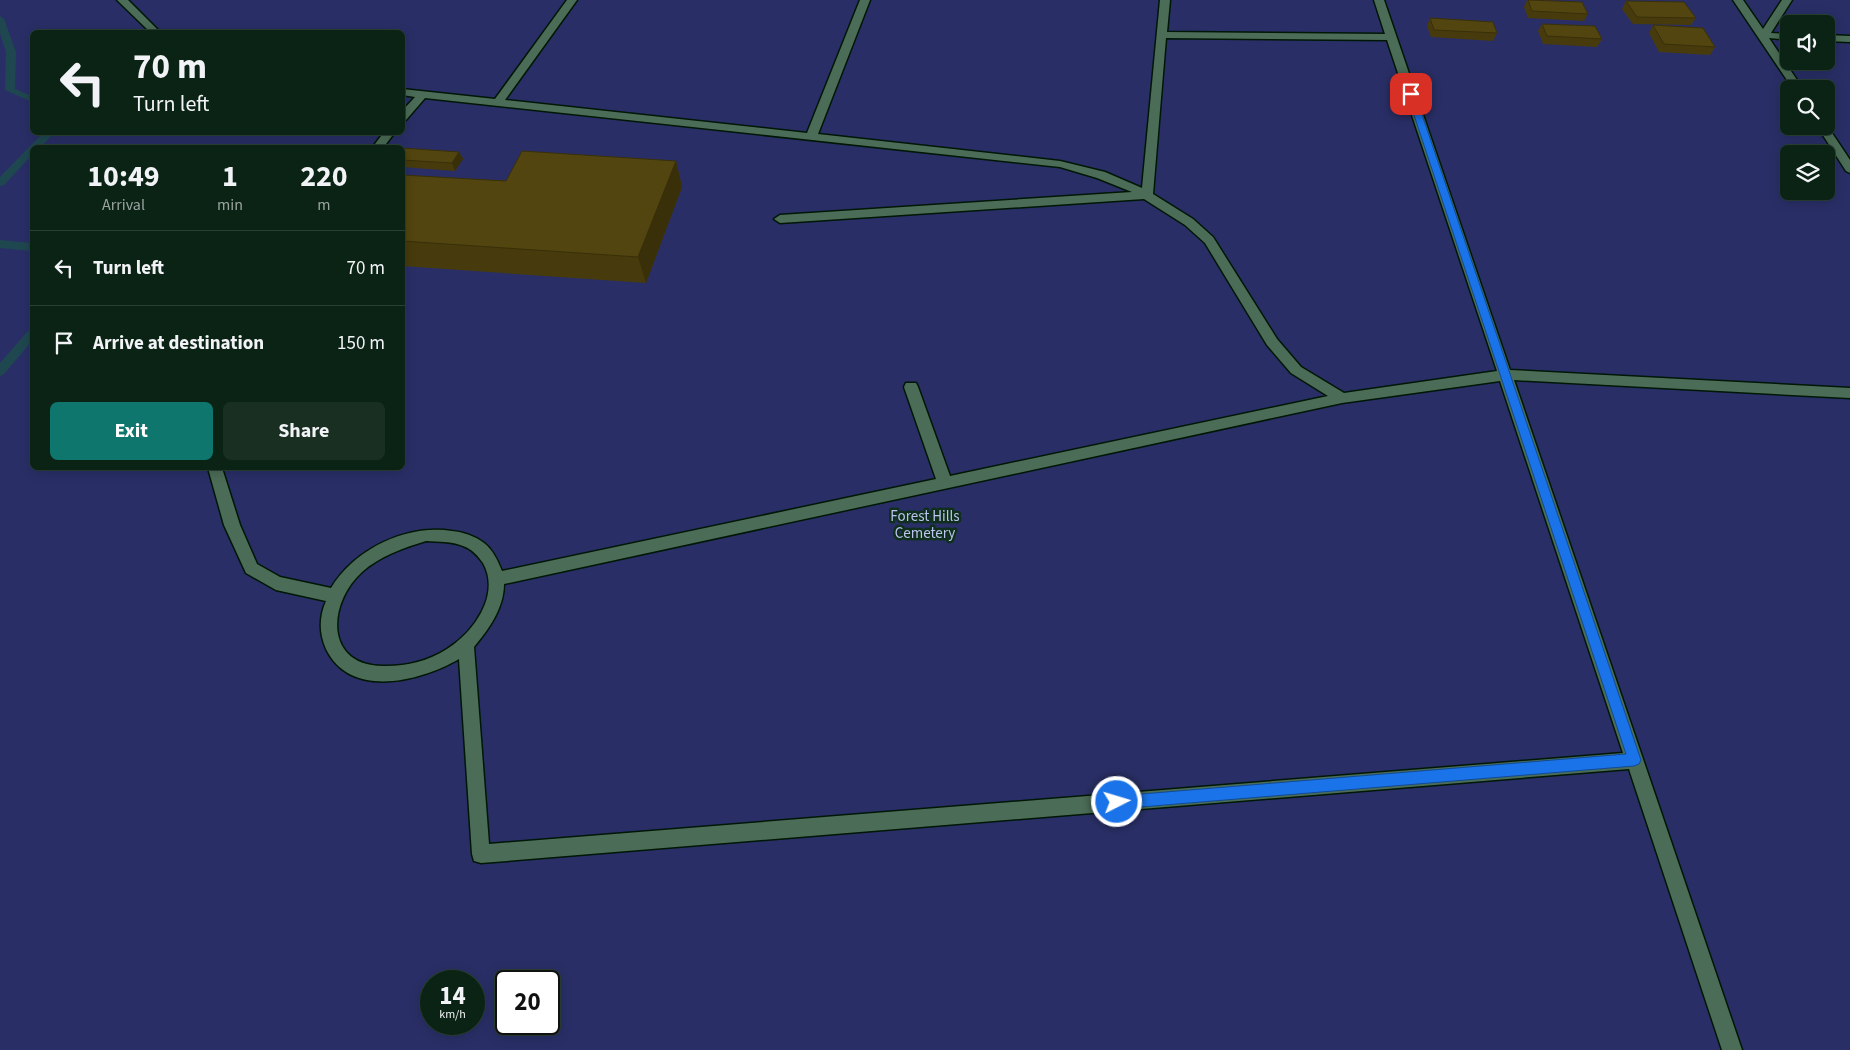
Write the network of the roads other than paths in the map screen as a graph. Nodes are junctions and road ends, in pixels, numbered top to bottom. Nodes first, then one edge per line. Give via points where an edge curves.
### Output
1 (122, 0) edge
2 (572, 0) edge
3 (864, 0) edge
4 (1165, 0) edge
5 (1379, 0) edge
6 (1738, 0) edge
7 (1787, 0) edge
8 (152, 30) edge
9 (1163, 34) junction
10 (1764, 35) junction
11 (1780, 36) edge
12 (1392, 37) junction
13 (1835, 38) edge
14 (1850, 39) edge
15 (1792, 80) edge
16 (405, 92) edge
17 (423, 94) junction
18 (498, 102) junction
19 (405, 115) edge
20 (388, 135) edge
21 (1828, 135) edge
22 (812, 137) junction
23 (379, 145) edge
24 (1850, 170) edge
25 (1147, 195) junction
26 (780, 219) dead end
27 (1505, 375) junction
28 (910, 387) dead end
29 (1850, 394) edge
30 (1342, 398) junction
31 (216, 470) edge
32 (945, 483) junction
33 (497, 580) junction
34 (335, 596) junction
35 (466, 645) junction
36 (1634, 760) junction
37 (1732, 1050) edge

1 - 8 lane
2 - 18 lane
3 - 22 lane
4 - 9 lane
5 - 12 lane
6 - 10 lane
7 - 10 lane
9 - 12 lane
9 - 25 lane
10 - 11 lane
10 - 15 lane
12 - 27 lane
13 - 14 lane
16 - 17 lane
17 - 18 lane
17 - 19 lane
18 - 22 lane
20 - 23 lane
21 - 24 lane
22 - 25 lane via 1060,164 1101,175
25 - 26 lane
25 - 30 lane via 1189,222 1209,240 1272,342 1296,370
27 - 29 lane
27 - 30 lane
27 - 36 lane
28 - 32 lane
30 - 32 lane
31 - 34 lane via 232,525 251,568 276,583
32 - 33 lane
33 - 34 lane via 490,559 474,544 452,537 426,535 398,542 372,555 350,574
33 - 35 lane via 495,601 484,624
34 - 35 lane via 328,619 330,640 341,658 360,670 386,675 414,672 442,662
35 - 36 lane via 481,854
36 - 37 lane

